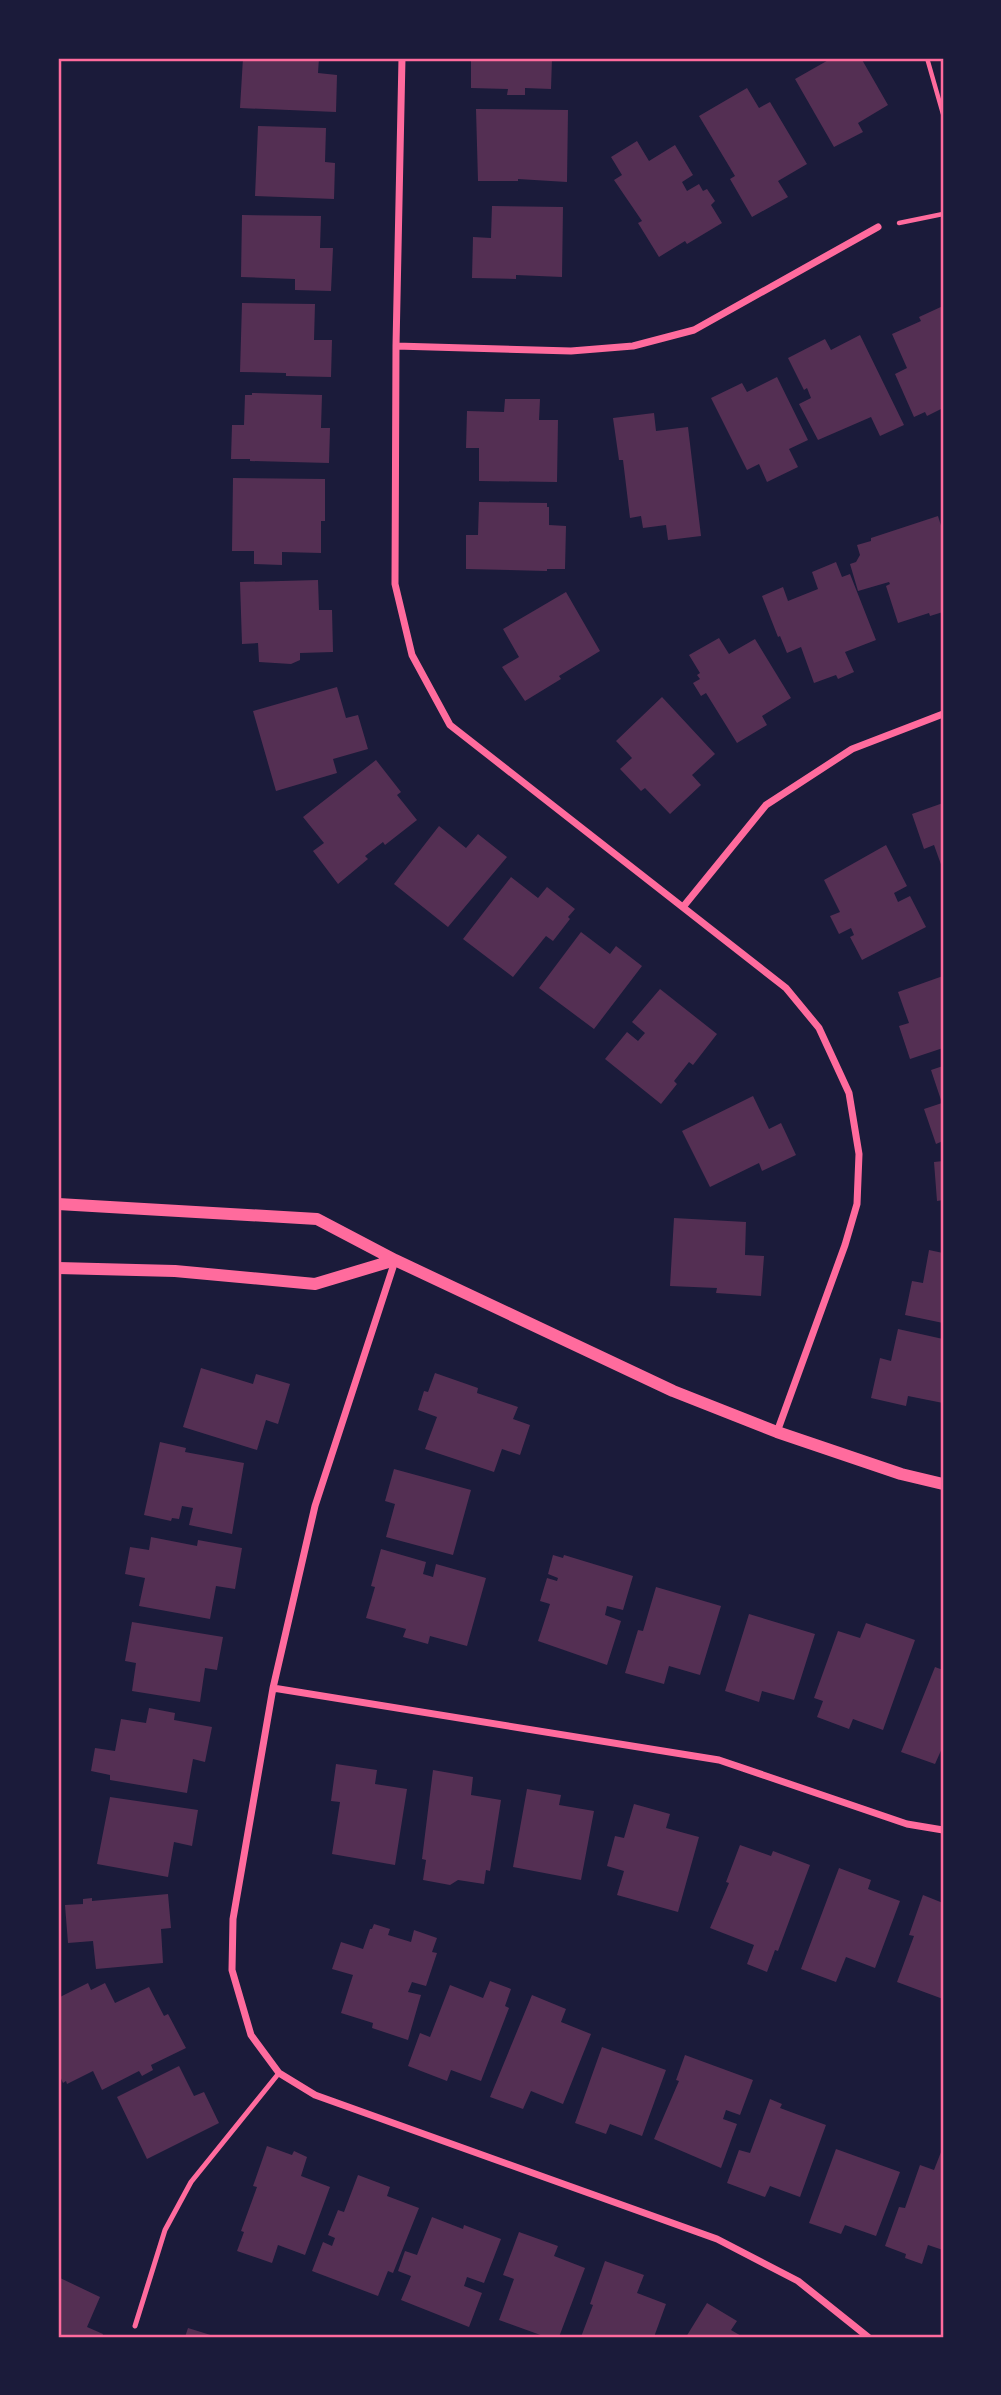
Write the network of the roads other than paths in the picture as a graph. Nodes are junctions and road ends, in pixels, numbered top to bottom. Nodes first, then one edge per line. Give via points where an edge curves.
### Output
1 (402, 58) edge
2 (878, 227) road end
3 (396, 346) junction
4 (943, 714) edge
5 (683, 907) junction
6 (58, 1204) edge
7 (395, 1260) junction
8 (58, 1268) edge
9 (777, 1432) junction
10 (943, 1485) edge
11 (273, 1688) junction
12 (943, 1830) edge
13 (279, 2073) junction
14 (135, 2326) dead end
15 (868, 2337) edge

1 - 3 street
2 - 3 street via 694,330 633,346 571,351
3 - 5 street via 395,583 412,655 450,724
4 - 5 street via 852,749 766,806
5 - 9 street via 786,988 819,1028 849,1093 859,1154 857,1205
6 - 7 street via 317,1219
7 - 8 street via 315,1283 174,1271
7 - 9 street via 673,1391
7 - 11 street via 315,1506
9 - 10 street
11 - 12 street via 719,1760 907,1824
11 - 13 street via 233,1919 232,1970 251,2035
13 - 14 lane via 191,2182 165,2230
13 - 15 street via 316,2095 717,2239 798,2281

